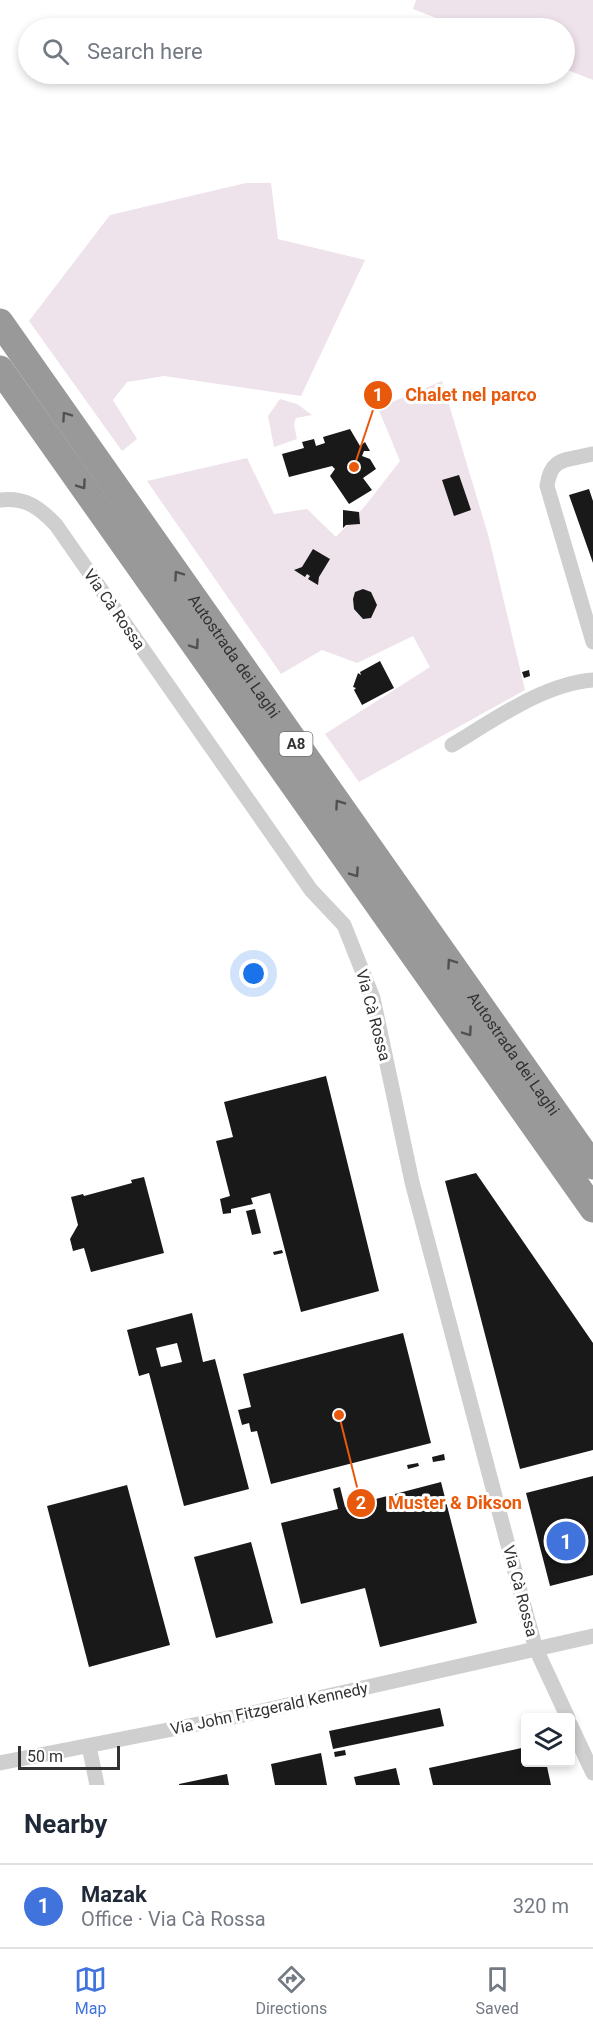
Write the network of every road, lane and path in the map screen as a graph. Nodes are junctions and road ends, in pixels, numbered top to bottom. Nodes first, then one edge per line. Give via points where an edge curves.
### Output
1 (0, 322) edge
2 (0, 369) edge
3 (593, 450) edge
4 (0, 500) edge
5 (593, 642) edge
6 (593, 680) edge
7 (452, 745) dead end
8 (593, 1166) edge
9 (593, 1209) edge
10 (593, 1636) edge
11 (537, 1649) junction
12 (565, 1713) edge
13 (575, 1735) edge
14 (89, 1746) junction
15 (0, 1763) edge
16 (593, 1773) edge
17 (97, 1785) edge

8 -> 1 highway, Autostrada dei Laghi / A8
2 -> 9 highway, Autostrada dei Laghi / A8
3 - 5 street via 556,463 549,470 547,486
4 - 11 street, Via Cà Rossa via 16,498 28,502 56,525 311,890 344,925 373,998 412,1182
6 - 7 street via 577,681 523,704
10 - 11 street, Via John Fitzgerald Kennedy
11 - 12 street
11 - 14 street, Via John Fitzgerald Kennedy
13 - 16 street
14 - 15 street, Via John Fitzgerald Kennedy
14 - 17 street

